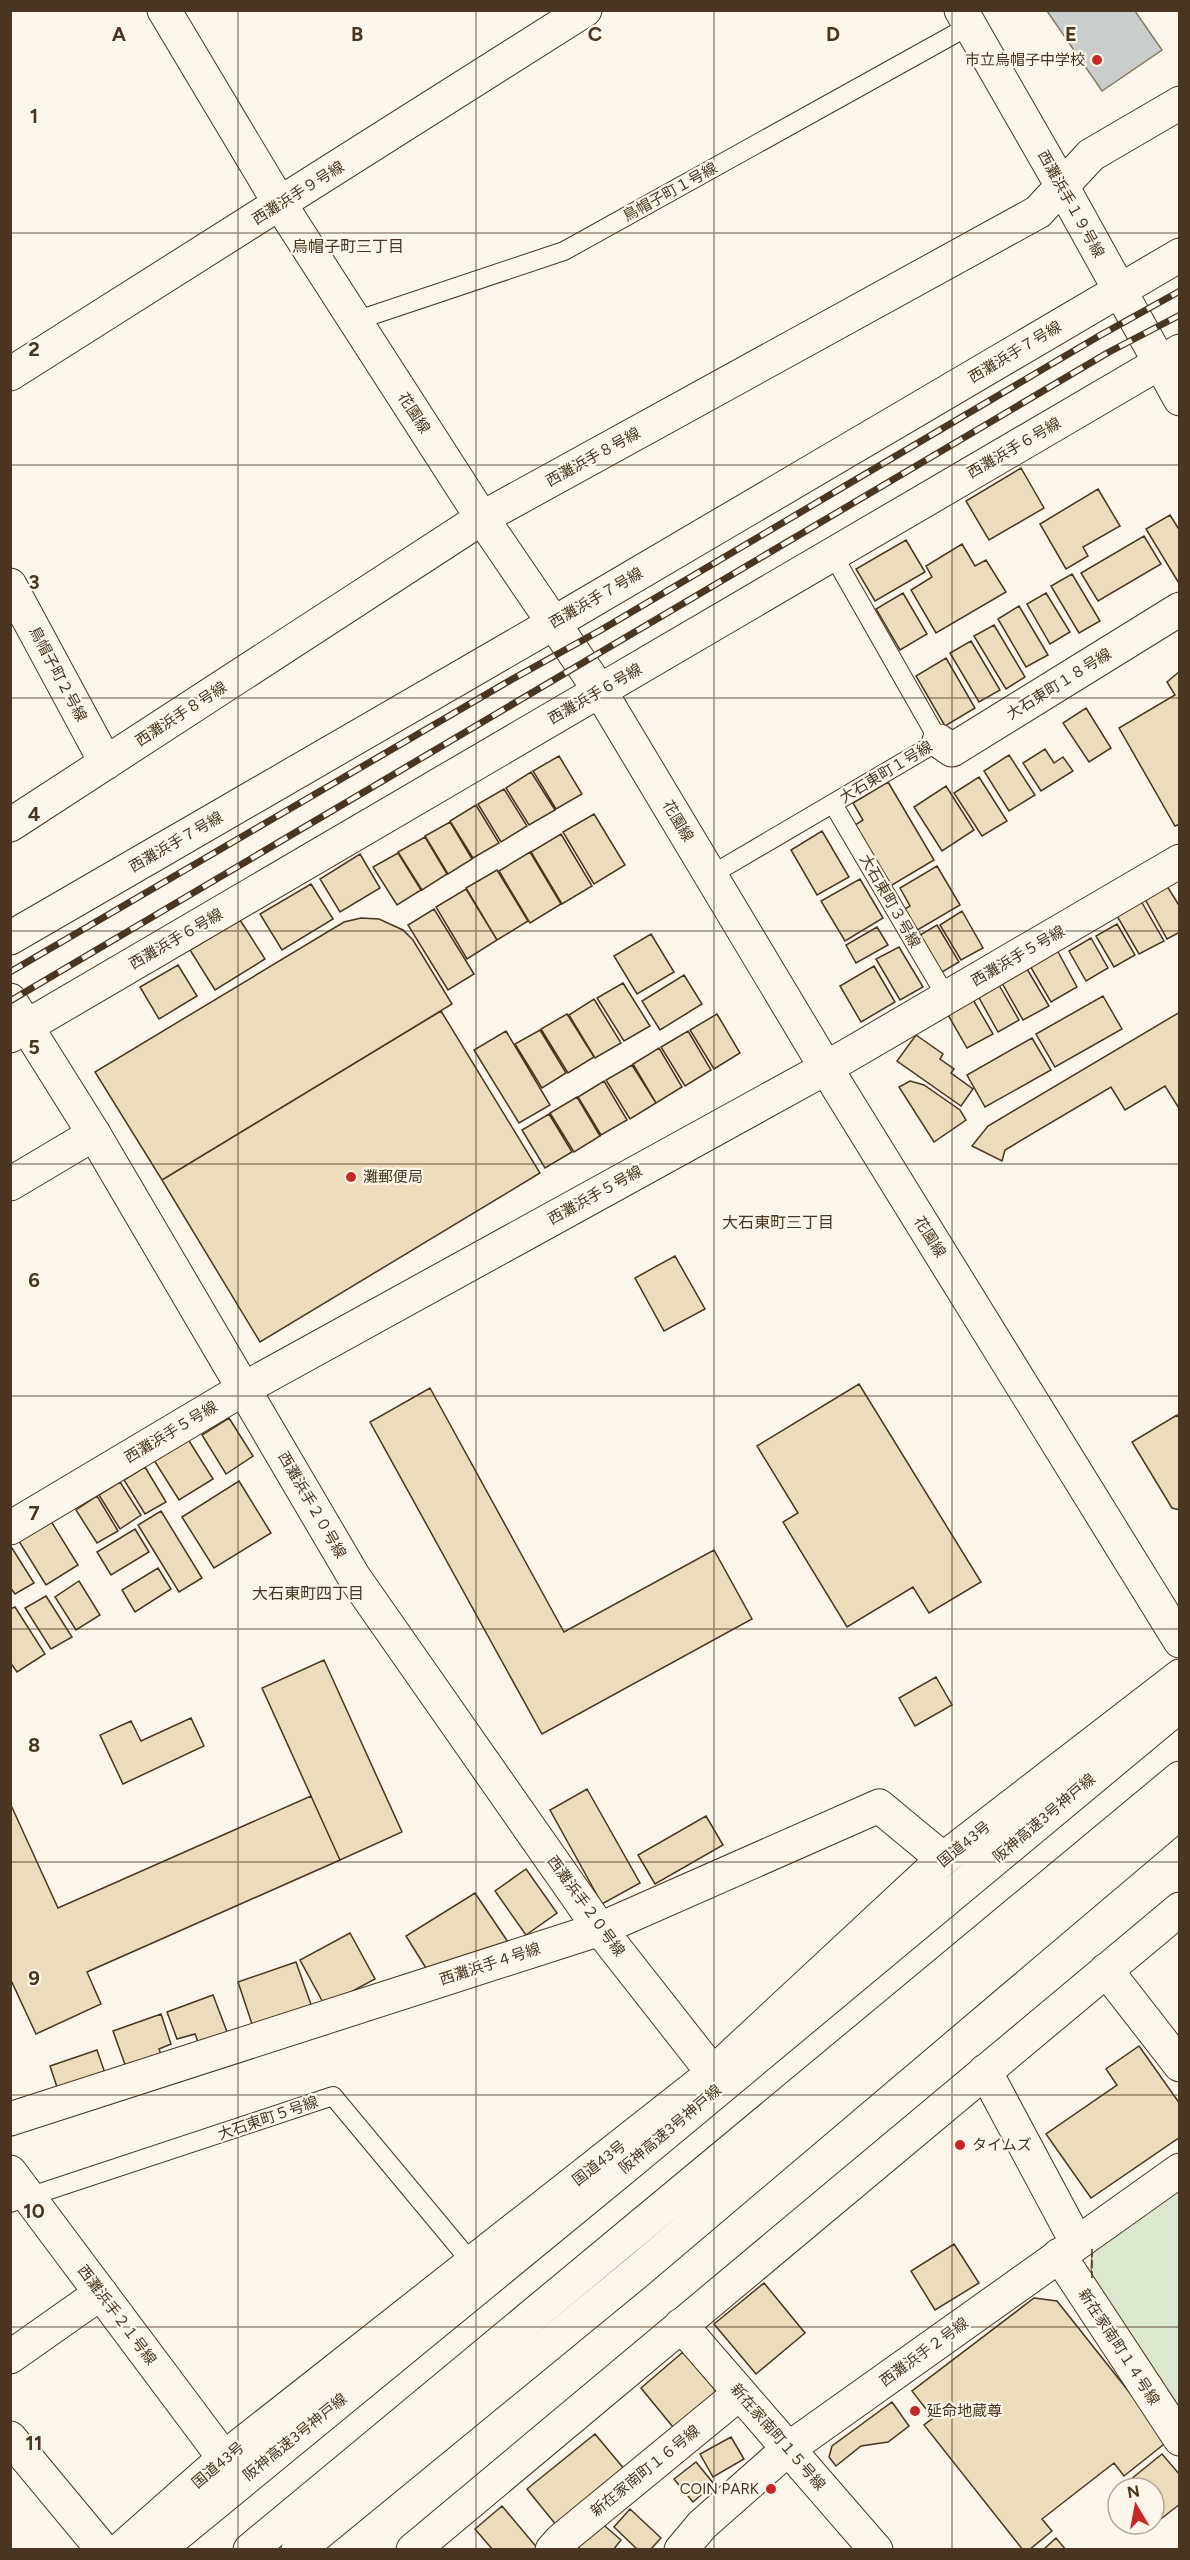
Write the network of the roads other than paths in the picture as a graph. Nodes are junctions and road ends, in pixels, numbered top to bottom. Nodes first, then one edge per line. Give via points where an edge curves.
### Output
1 (164, 10) edge
2 (585, 10) edge
3 (965, 18) edge
4 (1179, 103) edge
5 (1062, 186) junction
6 (280, 204) junction
7 (1179, 255) edge
8 (1119, 291) junction
9 (355, 321) junction
10 (1169, 357) edge
11 (10, 374) edge
12 (1179, 399) edge
13 (482, 518) junction
14 (833, 555) junction
15 (10, 585) edge
16 (1179, 609) edge
17 (554, 623) junction
18 (600, 691) junction
19 (939, 741) junction
20 (106, 763) junction
21 (833, 804) junction
22 (10, 825) edge
23 (1179, 861) edge
24 (711, 875) junction
25 (10, 938) edge
26 (947, 998) junction
27 (16, 1021) edge
28 (826, 1068) junction
29 (94, 1134) junction
30 (10, 1184) edge
31 (245, 1388) junction
32 (10, 1528) edge
33 (1179, 1641) edge
34 (1179, 1676) edge
35 (1179, 1705) edge
36 (1179, 1778) edge
37 (1179, 1812) edge
38 (943, 1859) junction
39 (1179, 1909) edge
40 (600, 1929) junction
41 (1106, 1970) junction
42 (1179, 2065) edge
43 (985, 2071) junction
44 (713, 2073) junction
45 (10, 2119) edge
46 (1179, 2170) edge
47 (17, 2191) edge
48 (1068, 2249) junction
49 (472, 2263) junction
50 (101, 2293) junction
51 (681, 2325) junction
52 (10, 2357) edge
53 (740, 2393) junction
54 (10, 2438) edge
55 (1179, 2439) edge
56 (788, 2449) junction
57 (224, 2458) junction
58 (103, 2550) edge
59 (120, 2550) edge
60 (158, 2550) edge
61 (250, 2550) edge
62 (298, 2550) edge
63 (413, 2550) edge
64 (552, 2550) edge
65 (681, 2550) edge
66 (876, 2550) edge

1 - 6 main road, 花園線
2 - 6 main road, 西灘浜手９号線
3 - 5 main road, 西灘浜手１９号線
3 - 9 lane, 鳥帽子町１号線 via 564,251
4 - 5 main road, 西灘浜手８号線 via 1091,155
5 - 8 main road, 西灘浜手１９号線
5 - 13 main road, 西灘浜手８号線 via 1038,212
6 - 9 main road, 花園線
6 - 11 main road, 西灘浜手９号線
7 - 8 main road, 西灘浜手７号線
8 - 10 main road, 西灘浜手１９号線
8 - 17 main road, 西灘浜手７号線
9 - 13 main road, 花園線
10 - 12 main road, 西灘浜手１９号線
10 - 14 main road, 西灘浜手６号線
13 - 17 main road, 花園線
13 - 20 main road, 西灘浜手８号線
14 - 18 main road, 西灘浜手６号線
14 - 19 lane, 大石東町１号線
15 - 20 main road, 鳥帽子町２号線
16 - 19 main road, 大石東町１８号線 via 952,750
17 - 18 main road, 花園線
17 - 25 main road, 西灘浜手７号線
18 - 24 main road, 花園線
18 - 27 main road, 西灘浜手６号線
19 - 21 lane, 大石東町１号線
20 - 22 main road, 西灘浜手８号線
21 - 24 lane, 大石東町１号線
21 - 26 lane, 大石東町３号線
23 - 26 main road, 西灘浜手５号線
24 - 28 main road, 花園線
26 - 28 main road, 西灘浜手５号線
27 - 29 main road, 西灘浜手２０号線
28 - 31 main road, 西灘浜手５号線
28 - 33 main road, 花園線
29 - 30 main road
29 - 31 main road, 西灘浜手２０号線
31 - 32 main road, 西灘浜手５号線
31 - 40 main road, 西灘浜手２０号線 via 354,1577
34 - 38 main road, 国道43号
35 - 60 main road, 阪神高速3号神戸線
36 - 61 main road
37 - 62 main road via 637,2272
38 - 40 main road, 西灘浜手４号線 via 879,1806
38 - 44 main road, 国道43号
39 - 41 main road
40 - 44 main road, 西灘浜手２０号線
40 - 45 main road, 西灘浜手４号線
41 - 42 main road
41 - 43 main road
43 - 48 main road, 新在家南町１４号線
43 - 51 main road
44 - 49 main road, 国道43号
46 - 48 main road, 西灘浜手２号線
47 - 49 lane, 大石東町５号線 via 333,2096
47 - 50 main road, 西灘浜手２１号線
48 - 55 main road, 新在家南町１４号線
48 - 56 main road, 西灘浜手２号線
49 - 57 main road, 国道43号
50 - 52 main road
50 - 57 main road, 西灘浜手２１号線
51 - 53 main road, 新在家南町１５号線
51 - 63 main road
53 - 56 main road, 新在家南町１５号線
53 - 64 main road, 新在家南町１６号線
54 - 58 main road
56 - 65 main road, 西灘浜手２号線 via 702,2525
56 - 66 main road, 新在家南町１５号線
57 - 59 main road, 国道43号

